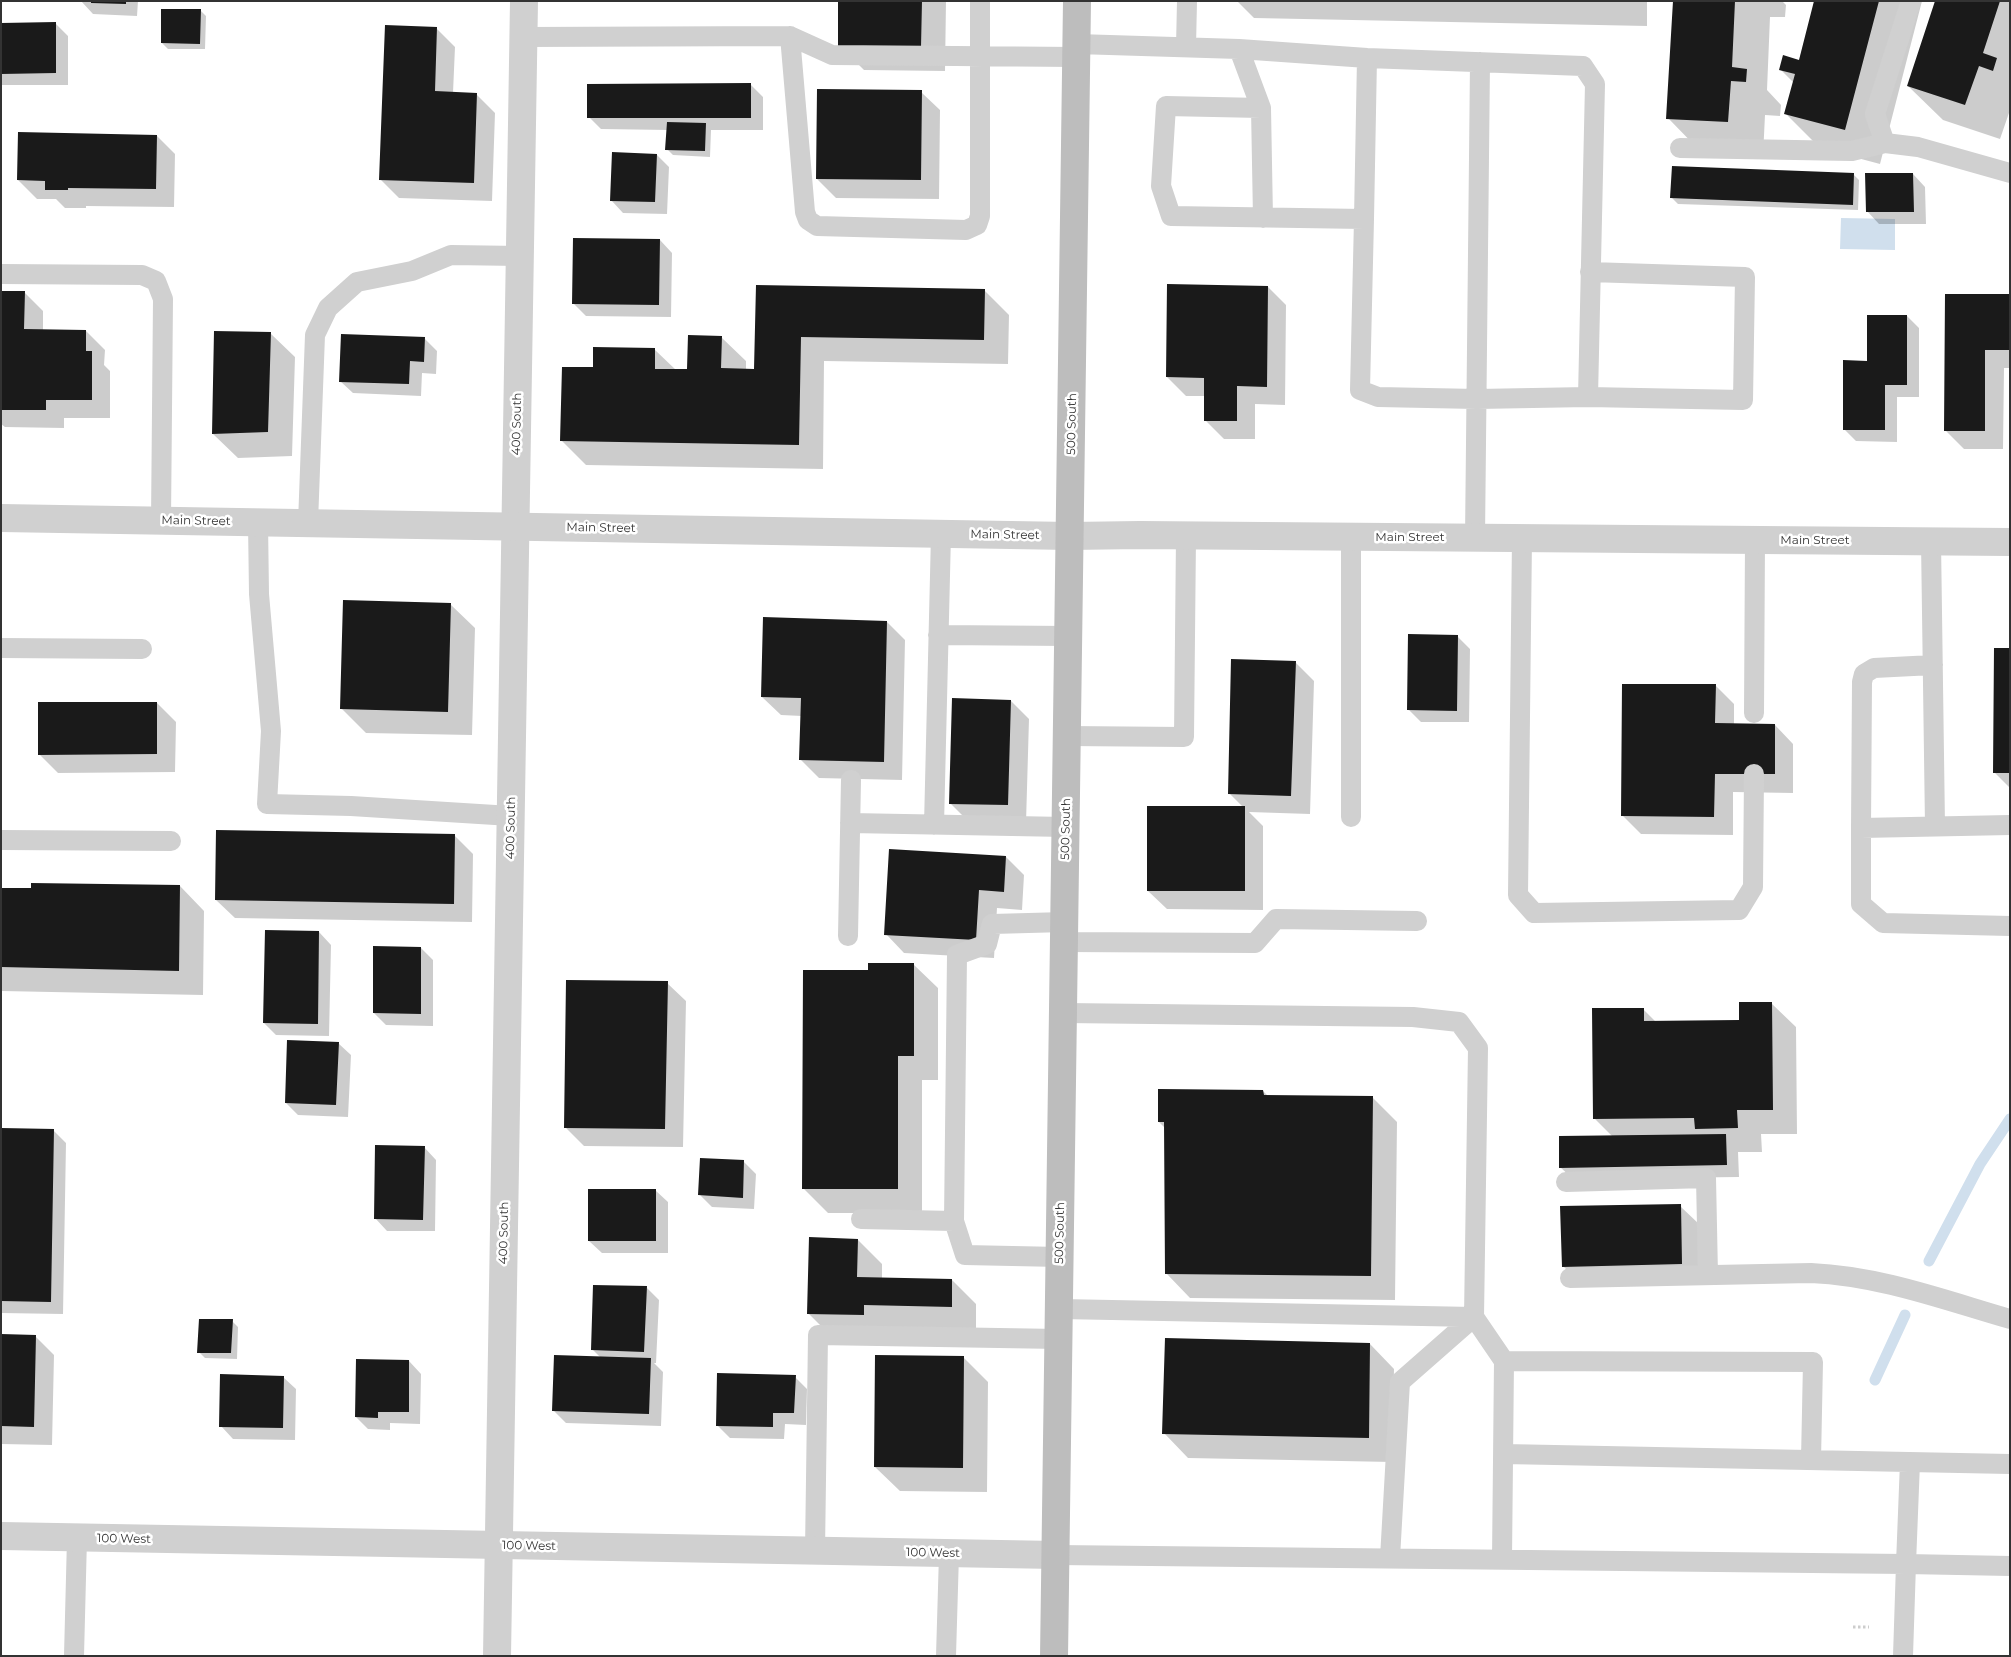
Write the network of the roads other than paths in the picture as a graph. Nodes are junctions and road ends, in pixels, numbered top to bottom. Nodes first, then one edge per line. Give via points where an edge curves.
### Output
1 (524, 1) edge
2 (980, 1) edge
3 (1078, 1) edge
4 (1187, 1) edge
5 (1911, 1) edge
6 (790, 36) junction
7 (524, 37) junction
8 (1186, 47) junction
9 (1239, 49) junction
10 (1077, 51) junction
11 (980, 57) junction
12 (1367, 58) junction
13 (1480, 62) junction
14 (1261, 108) junction
15 (1885, 143) junction
16 (1680, 148) dead end
17 (2010, 172) edge
18 (1263, 218) junction
19 (1364, 219) junction
20 (520, 256) junction
21 (1590, 272) junction
22 (1, 274) edge
23 (1588, 398) junction
24 (1477, 399) junction
25 (1, 518) edge
26 (161, 520) junction
27 (258, 522) junction
28 (308, 523) junction
29 (515, 527) junction
30 (941, 534) junction
31 (1070, 536) junction
32 (1186, 536) junction
33 (1352, 537) junction
34 (1475, 538) junction
35 (1522, 538) junction
36 (1755, 540) junction
37 (1931, 541) junction
38 (2010, 542) edge
39 (938, 636) junction
40 (1069, 636) junction
41 (1, 648) edge
42 (142, 649) dead end
43 (1933, 665) junction
44 (1754, 714) dead end
45 (1067, 736) junction
46 (1754, 774) dead end
47 (851, 780) dead end
48 (511, 816) junction
49 (1351, 817) dead end
50 (850, 824) junction
51 (934, 825) junction
52 (2010, 825) edge
53 (1935, 826) junction
54 (1066, 827) junction
55 (1862, 828) junction
56 (1, 840) edge
57 (170, 841) dead end
58 (1417, 921) dead end
59 (2010, 926) edge
60 (1064, 932) junction
61 (848, 936) dead end
62 (1064, 1013) junction
63 (1566, 1182) dead end
64 (861, 1219) dead end
65 (954, 1221) junction
66 (1060, 1256) junction
67 (1708, 1275) junction
68 (1570, 1278) dead end
69 (1060, 1309) junction
70 (1474, 1317) junction
71 (2010, 1319) edge
72 (1059, 1339) junction
73 (1504, 1361) junction
74 (1504, 1454) junction
75 (1811, 1460) junction
76 (1910, 1462) junction
77 (2010, 1464) edge
78 (1, 1536) edge
79 (77, 1538) junction
80 (499, 1546) junction
81 (815, 1551) junction
82 (949, 1554) junction
83 (1056, 1555) junction
84 (1390, 1558) junction
85 (1502, 1559) junction
86 (1906, 1564) junction
87 (2010, 1566) edge
88 (74, 1656) edge
89 (497, 1656) edge
90 (946, 1656) edge
91 (1054, 1656) edge
92 (1903, 1656) edge

1 - 7 street, 400 South
2 - 11 lane
3 - 10 main road, 500 South
4 - 8 lane
5 - 15 lane via 1875,114
6 - 7 lane
6 - 11 lane via 832,55
6 - 11 lane via 805,212 808,220 817,226 966,230 976,225 980,216
7 - 20 street, 400 South
8 - 9 lane
8 - 10 lane
9 - 12 lane
9 - 14 lane
10 - 11 lane
10 - 31 main road, 500 South
12 - 13 lane
12 - 19 lane
13 - 21 lane via 1583,66 1595,84
13 - 24 lane
14 - 18 lane
14 - 18 lane via 1166,106 1161,186 1171,216
15 - 16 lane via 1852,150
15 - 17 lane via 1918,147
18 - 19 lane
19 - 24 lane via 1360,390 1378,396
20 - 28 lane via 451,256 412,271 357,282 328,308 315,335
20 - 29 street, 400 South
21 - 23 lane
21 - 23 lane via 1745,277 1745,287 1742,400
22 - 26 lane via 142,275 156,281 163,299
23 - 24 lane
24 - 34 lane
25 - 26 street, Main Street
26 - 27 street, Main Street
27 - 28 street, Main Street
27 - 48 lane via 259,594 271,731 267,804
28 - 29 street, Main Street
29 - 30 street, Main Street
29 - 48 street, 400 South
30 - 31 street, Main Street
30 - 39 lane
31 - 32 street, Main Street
31 - 40 main road, 500 South
32 - 33 street, Main Street
32 - 45 lane via 1184,737
33 - 34 street, Main Street
33 - 49 lane
34 - 35 street, Main Street
35 - 36 street, Main Street
35 - 46 lane via 1518,895 1534,913 1739,910 1753,887
36 - 37 street, Main Street
36 - 44 lane
37 - 38 street, Main Street
37 - 43 lane
39 - 40 lane
39 - 51 lane
40 - 45 main road, 500 South
41 - 42 lane
43 - 53 lane
43 - 55 lane via 1874,668 1864,674
45 - 54 main road, 500 South
47 - 50 lane
48 - 80 street, 400 South
50 - 51 lane
50 - 61 lane
51 - 54 lane
52 - 53 lane
53 - 55 lane
54 - 60 main road, 500 South
55 - 59 lane via 1861,904 1883,923
56 - 57 lane
58 - 60 lane via 1276,919 1255,943
60 - 62 main road, 500 South
60 - 65 lane via 992,924 987,944 957,955
62 - 66 main road, 500 South
62 - 70 lane via 1413,1017 1459,1022 1478,1048
63 - 67 lane via 1706,1178
64 - 65 lane
65 - 66 lane via 965,1255
66 - 69 main road, 500 South
67 - 68 lane
67 - 71 lane via 1843,1275 1880,1282
69 - 70 lane
69 - 72 main road, 500 South
70 - 73 lane
70 - 84 lane via 1400,1382
72 - 81 lane via 818,1335
72 - 83 main road, 500 South
73 - 74 lane
73 - 75 lane via 1813,1362
74 - 75 lane
74 - 85 lane
75 - 76 lane
76 - 77 lane
76 - 86 lane
78 - 79 street, 100 West
79 - 80 street, 100 West
79 - 88 lane
80 - 81 street, 100 West
80 - 89 street, 400 South
81 - 82 street, 100 West
82 - 83 street, 100 West
82 - 90 lane
83 - 84 lane
83 - 91 main road, 500 South
84 - 85 lane
85 - 86 lane
86 - 87 lane
86 - 92 lane

